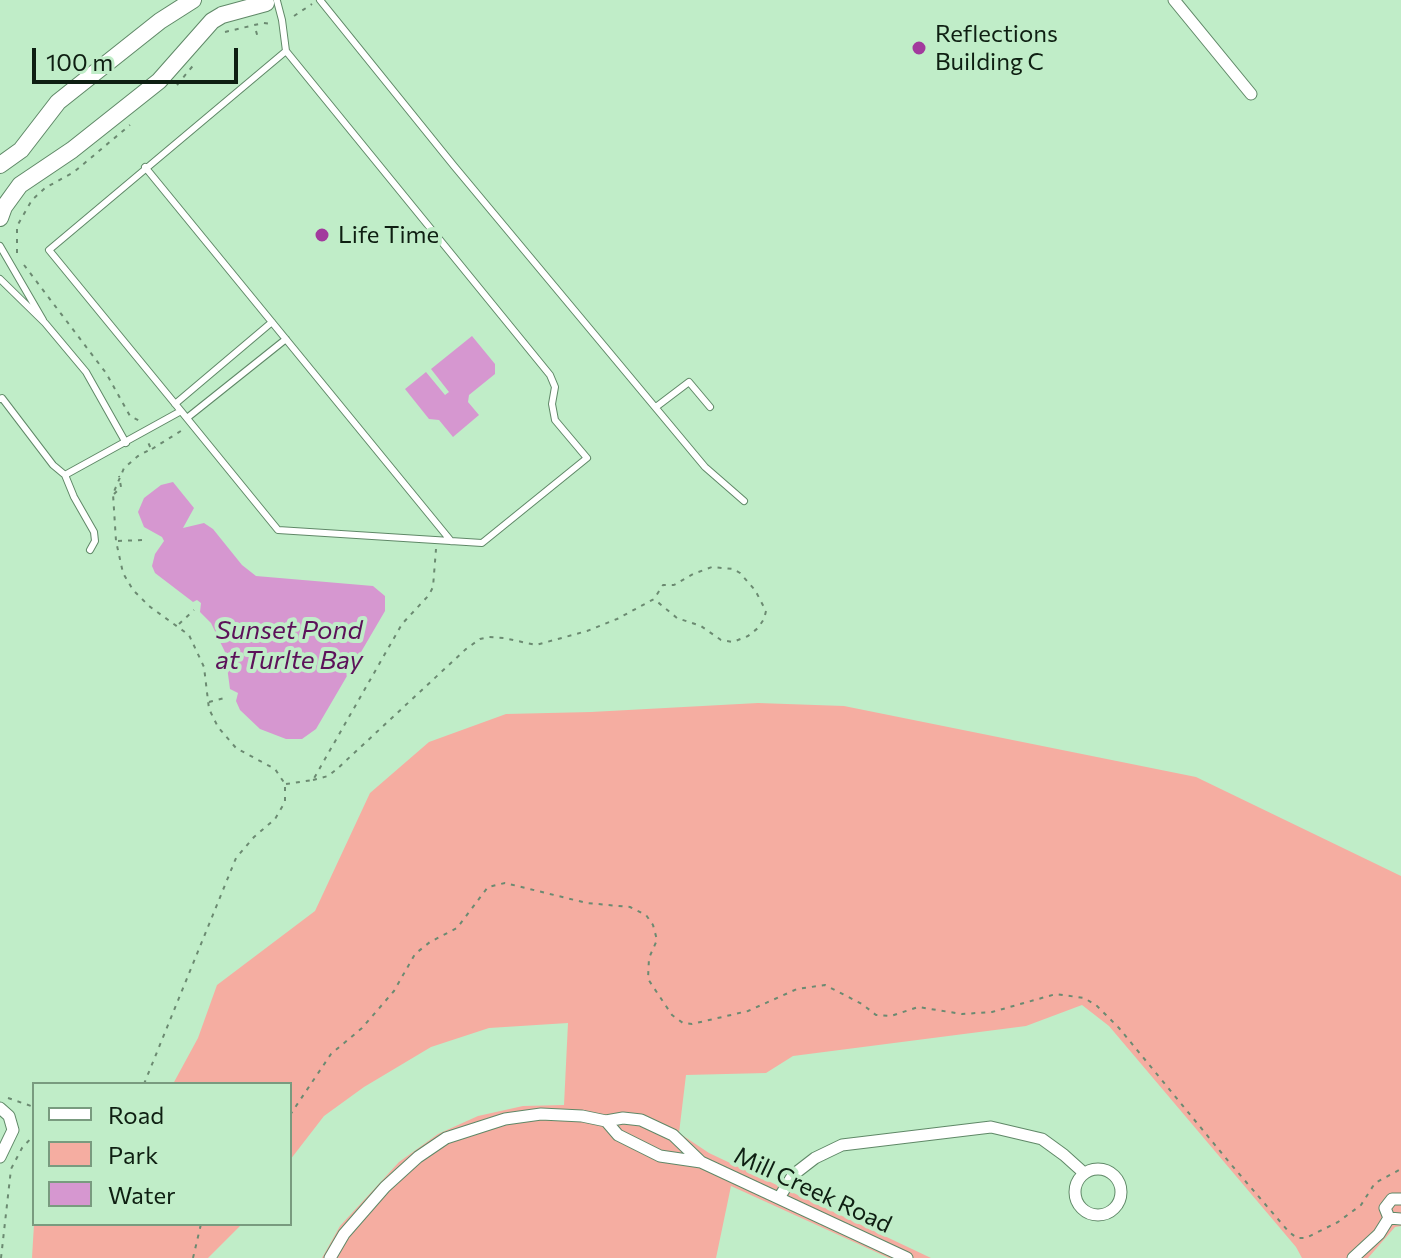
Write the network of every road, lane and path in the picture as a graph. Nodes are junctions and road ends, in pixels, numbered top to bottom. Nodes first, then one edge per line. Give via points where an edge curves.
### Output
1 (193, 0) edge
2 (1174, 0) edge
3 (269, 1) edge
4 (317, 1) edge
5 (292, 17) dead end
6 (256, 31) dead end
7 (258, 38) dead end
8 (286, 51) junction
9 (1251, 94) dead end
10 (0, 165) edge
11 (145, 167) junction
12 (0, 218) edge
13 (0, 246) edge
14 (0, 279) edge
15 (272, 322) junction
16 (45, 323) junction
17 (286, 339) junction
18 (1, 397) edge
19 (175, 404) junction
20 (656, 407) junction
21 (710, 407) dead end
22 (181, 411) junction
23 (187, 418) junction
24 (186, 428) dead end
25 (147, 441) dead end
26 (126, 443) junction
27 (151, 449) junction
28 (65, 475) junction
29 (119, 476) junction
30 (113, 494) junction
31 (744, 501) dead end
32 (142, 540) dead end
33 (437, 540) junction
34 (116, 541) junction
35 (451, 541) junction
36 (90, 550) dead end
37 (654, 599) junction
38 (194, 610) dead end
39 (178, 625) junction
40 (228, 697) dead end
41 (208, 702) junction
42 (313, 780) junction
43 (285, 784) junction
44 (145, 1082) edge
45 (7, 1097) dead end
46 (32, 1106) edge
47 (0, 1108) edge
48 (292, 1112) edge
49 (606, 1121) junction
50 (32, 1137) edge
51 (0, 1157) edge
52 (701, 1162) junction
53 (1401, 1169) edge
54 (1084, 1173) junction
55 (779, 1198) junction
56 (1401, 1199) edge
57 (1395, 1219) edge
58 (201, 1226) edge
59 (1, 1258) edge
60 (193, 1258) edge
61 (330, 1258) edge
62 (907, 1258) edge
63 (1353, 1258) edge

1 - 10 main road via 58,102 21,150
2 - 9 street
3 - 8 lane via 282,20
3 - 12 main road via 212,21 159,81 20,185
4 - 5 path
4 - 20 lane
6 - 7 path
8 - 11 lane
8 - 35 lane via 550,375 555,420 587,458 482,543
11 - 15 lane
11 - 19 lane via 49,250
13 - 16 lane
14 - 16 lane
15 - 17 lane
15 - 19 lane
16 - 26 lane via 95,385
17 - 23 lane
17 - 35 lane
18 - 28 lane
19 - 22 lane
20 - 21 lane via 689,382
20 - 31 lane via 705,467
22 - 23 lane
22 - 26 lane
23 - 33 lane via 278,530
24 - 27 path
25 - 27 path
26 - 28 lane
27 - 29 path
28 - 36 lane via 94,532
29 - 30 path
29 - 30 path via 121,487
30 - 34 path
32 - 34 path
33 - 35 lane
33 - 42 path via 429,595 402,624
34 - 39 path via 133,590
37 - 37 path via 663,585 723,567 740,573 766,611 758,628 733,642 677,618
37 - 42 path via 610,622 542,644 489,637 473,643 337,769
38 - 39 path
39 - 41 path via 198,650
40 - 41 path
41 - 43 path via 218,727 236,748 275,769
42 - 43 path
43 - 44 path via 285,802 275,819 236,858
45 - 46 path
47 - 51 street via 13,1123
48 - 53 path via 331,1054 373,1018 415,954 457,928 488,887 505,883 587,903 630,907 646,915 657,940 648,979 683,1023 748,1011 797,989 825,985 876,1015 891,1016 918,1007 962,1014 992,1012 1056,994 1084,998 1114,1021 1297,1238 1338,1222 1361,1205 1375,1183
49 - 52 street, Mill Creek Road via 618,1135 660,1156
49 - 52 street, Mill Creek Road via 641,1120 673,1135
49 - 61 street, Mill Creek Road via 541,1114 446,1138 385,1187
50 - 59 path via 11,1169
52 - 55 street, Mill Creek Road
54 - 54 street via 1075,1187 1082,1209 1095,1215 1115,1209 1121,1189 1114,1175 1099,1169
54 - 55 street via 1042,1139 991,1127 842,1145 793,1175
55 - 62 street, Mill Creek Road
56 - 57 street via 1386,1204 1385,1212
57 - 63 street
58 - 60 path

